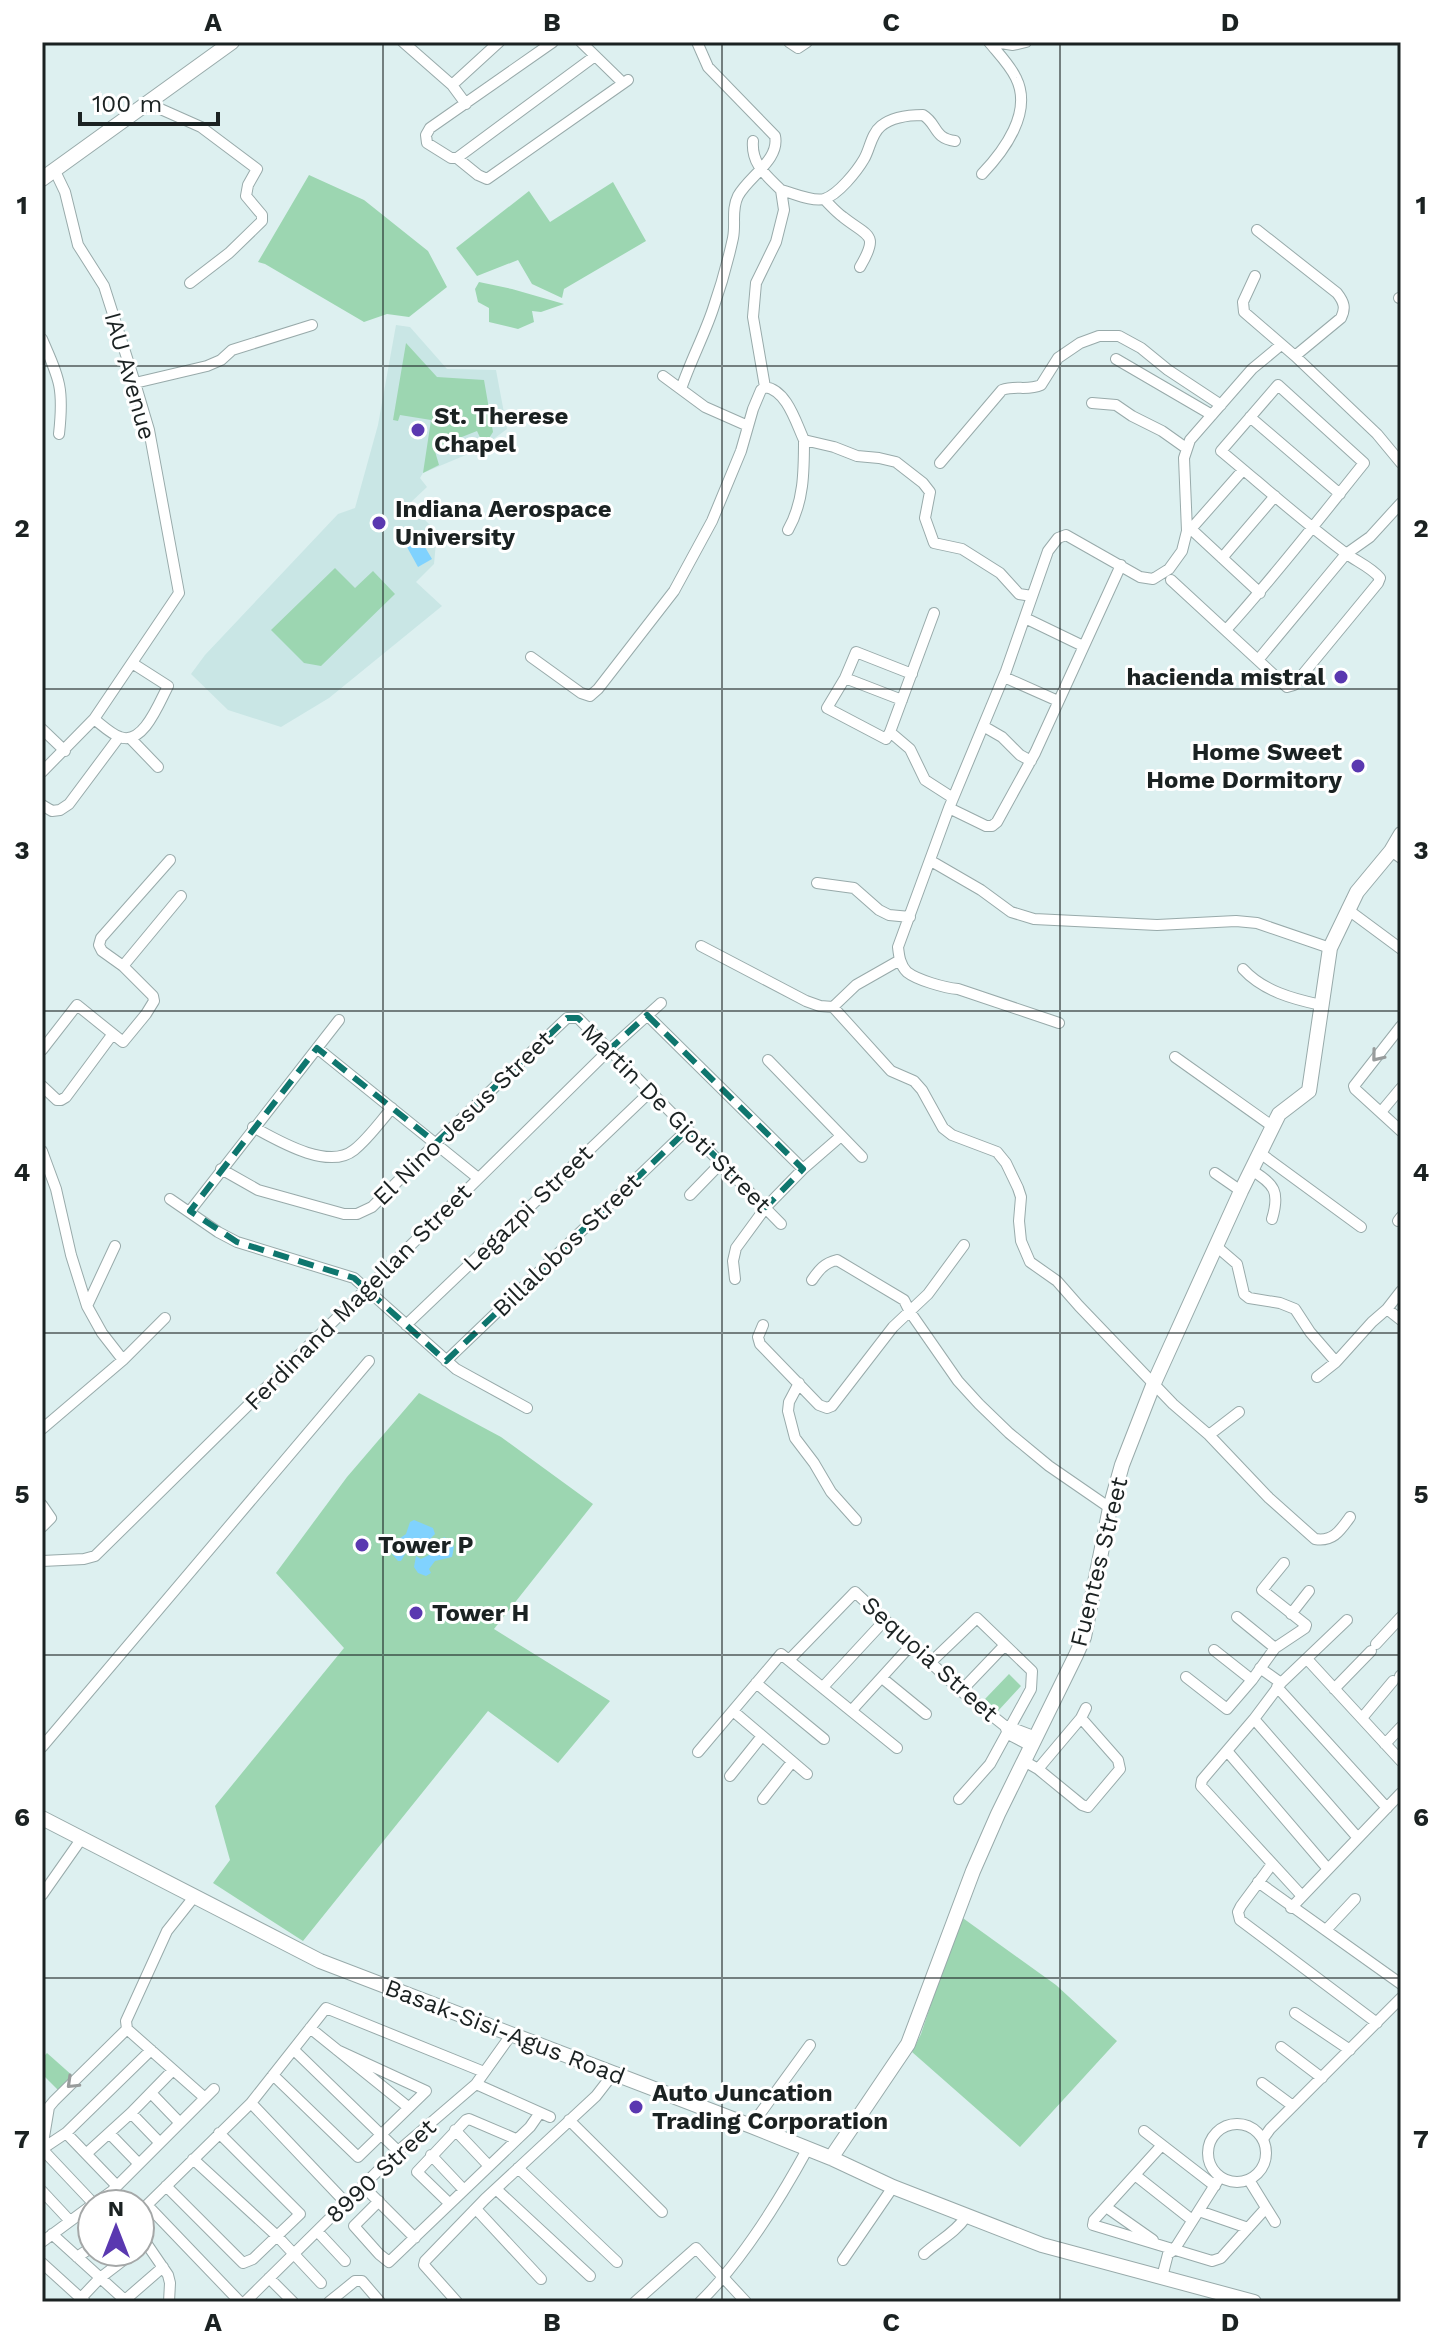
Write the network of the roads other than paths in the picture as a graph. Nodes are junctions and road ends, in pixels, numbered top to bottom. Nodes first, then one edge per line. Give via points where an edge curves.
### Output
1 (232, 42) edge
2 (403, 42) edge
3 (499, 42) edge
4 (553, 42) edge
5 (581, 42) edge
6 (697, 42) edge
7 (992, 42) edge
8 (1026, 42) edge
9 (595, 56) junction
10 (452, 85) junction
11 (147, 103) junction
12 (466, 104) junction
13 (753, 141) dead end
14 (955, 141) dead end
15 (457, 158) junction
16 (760, 170) junction
17 (48, 174) edge
18 (982, 174) dead end
19 (781, 190) junction
20 (824, 199) junction
21 (1257, 230) dead end
22 (860, 267) dead end
23 (1255, 276) dead end
24 (190, 283) dead end
25 (312, 325) dead end
26 (42, 339) edge
27 (1281, 345) junction
28 (1295, 356) junction
29 (1116, 359) dead end
30 (663, 376) dead end
31 (135, 383) junction
32 (765, 387) junction
33 (681, 389) junction
34 (1092, 403) dead end
35 (1221, 405) junction
36 (1212, 415) junction
37 (1250, 417) junction
38 (748, 426) junction
39 (59, 434) dead end
40 (804, 440) junction
41 (1186, 448) junction
42 (940, 463) dead end
43 (1401, 463) edge
44 (1243, 470) junction
45 (1340, 494) junction
46 (1275, 496) junction
47 (1401, 503) edge
48 (1313, 527) junction
49 (788, 530) dead end
50 (1346, 554) junction
51 (1222, 558) junction
52 (1121, 565) junction
53 (1171, 580) dead end
54 (1260, 593) junction
55 (1032, 596) junction
56 (934, 613) dead end
57 (1025, 618) junction
58 (1226, 630) junction
59 (1083, 646) junction
60 (531, 657) dead end
61 (1258, 660) junction
62 (132, 663) junction
63 (912, 674) junction
64 (1004, 677) junction
65 (845, 678) junction
66 (902, 700) junction
67 (1058, 701) junction
68 (94, 719) junction
69 (983, 726) junction
70 (42, 729) edge
71 (890, 732) junction
72 (119, 737) junction
73 (131, 739) junction
74 (65, 751) junction
75 (1031, 761) junction
76 (158, 767) dead end
77 (42, 772) edge
78 (951, 803) junction
79 (42, 805) edge
80 (1401, 834) edge
81 (1396, 854) edge
82 (170, 860) dead end
83 (931, 861) junction
84 (817, 883) dead end
85 (181, 896) dead end
86 (1347, 909) junction
87 (910, 917) junction
88 (701, 946) dead end
89 (1330, 948) junction
90 (1401, 949) edge
91 (900, 960) junction
92 (123, 966) junction
93 (1243, 969) dead end
94 (661, 1003) dead end
95 (1321, 1005) junction
96 (833, 1007) junction
97 (647, 1015) junction
98 (567, 1018) joint
99 (339, 1020) dead end
100 (1059, 1023) dead end
101 (1401, 1026) edge
102 (112, 1035) junction
103 (317, 1048) junction
104 (610, 1049) junction
105 (42, 1050) edge
106 (1175, 1057) dead end
107 (768, 1060) dead end
108 (42, 1086) edge
109 (1401, 1088) edge
110 (651, 1091) junction
111 (392, 1108) junction
112 (1381, 1112) junction
113 (1272, 1126) junction
114 (253, 1127) junction
115 (688, 1129) junction
116 (1401, 1131) edge
117 (841, 1136) junction
118 (436, 1143) junction
119 (42, 1151) edge
120 (1260, 1153) junction
121 (862, 1157) dead end
122 (722, 1162) junction
123 (221, 1169) junction
124 (803, 1169) junction
125 (1251, 1170) junction
126 (1215, 1173) dead end
127 (478, 1178) junction
128 (1241, 1191) junction
129 (690, 1195) dead end
130 (170, 1199) dead end
131 (766, 1207) junction
132 (190, 1211) junction
133 (1272, 1219) dead end
134 (781, 1224) dead end
135 (1361, 1227) dead end
136 (964, 1245) dead end
137 (115, 1246) dead end
138 (1216, 1246) junction
139 (735, 1279) dead end
140 (812, 1280) dead end
141 (367, 1288) junction
142 (1401, 1291) edge
143 (87, 1306) junction
144 (1387, 1309) junction
145 (910, 1312) junction
146 (165, 1318) dead end
147 (1401, 1320) edge
148 (406, 1325) junction
149 (763, 1325) dead end
150 (123, 1360) junction
151 (369, 1361) dead end
152 (446, 1361) junction
153 (1336, 1362) junction
154 (1317, 1377) dead end
155 (799, 1383) junction
156 (1154, 1383) junction
157 (527, 1408) dead end
158 (1239, 1412) dead end
159 (42, 1429) edge
160 (1209, 1435) junction
161 (42, 1505) edge
162 (1110, 1508) junction
163 (1350, 1517) dead end
164 (856, 1520) dead end
165 (42, 1527) edge
166 (42, 1561) edge
167 (1284, 1563) dead end
168 (1309, 1591) dead end
169 (1291, 1614) junction
170 (1237, 1617) dead end
171 (1401, 1617) edge
172 (885, 1620) junction
173 (1347, 1620) dead end
174 (912, 1644) junction
175 (1004, 1646) junction
176 (1275, 1648) junction
177 (1214, 1650) dead end
178 (786, 1657) junction
179 (1307, 1659) junction
180 (931, 1662) junction
181 (1260, 1668) junction
182 (1186, 1677) dead end
183 (1398, 1677) edge
184 (882, 1678) junction
185 (1252, 1680) junction
186 (756, 1683) junction
187 (1279, 1685) junction
188 (823, 1687) junction
189 (1334, 1689) junction
190 (961, 1691) junction
191 (852, 1710) junction
192 (733, 1711) junction
193 (926, 1714) dead end
194 (1362, 1718) junction
195 (1254, 1719) junction
196 (1401, 1727) edge
197 (1008, 1729) junction
198 (762, 1736) junction
199 (824, 1739) dead end
200 (1034, 1742) junction
201 (1385, 1744) junction
202 (42, 1747) edge
203 (897, 1748) dead end
204 (1227, 1751) junction
205 (698, 1752) dead end
206 (1024, 1761) junction
207 (1401, 1761) edge
208 (792, 1762) junction
209 (1038, 1769) junction
210 (807, 1774) dead end
211 (730, 1776) dead end
212 (1401, 1793) edge
213 (763, 1799) dead end
214 (959, 1799) dead end
215 (1387, 1808) junction
216 (42, 1818) edge
217 (82, 1838) junction
218 (1358, 1838) junction
219 (1272, 1864) junction
220 (1328, 1869) junction
221 (1258, 1882) junction
222 (42, 1895) edge
223 (1302, 1896) junction
224 (194, 1897) junction
225 (1355, 1899) dead end
226 (1291, 1908) junction
227 (1326, 1930) junction
228 (1401, 1984) edge
229 (1401, 1998) edge
230 (1295, 2013) dead end
231 (1377, 2023) junction
232 (310, 2028) junction
233 (127, 2029) junction
234 (511, 2035) junction
235 (810, 2045) dead end
236 (1281, 2047) dead end
237 (151, 2050) junction
238 (294, 2050) junction
239 (337, 2050) junction
240 (1350, 2050) junction
241 (173, 2070) junction
242 (484, 2072) junction
243 (613, 2074) junction
244 (273, 2075) junction
245 (1322, 2078) junction
246 (1262, 2083) dead end
247 (476, 2084) junction
248 (214, 2089) dead end
249 (151, 2093) junction
250 (205, 2098) junction
251 (251, 2103) junction
252 (1293, 2106) junction
253 (408, 2107) junction
254 (131, 2113) junction
255 (569, 2120) junction
256 (180, 2123) junction
257 (751, 2126) junction
258 (455, 2130) junction
259 (1144, 2131) dead end
260 (66, 2133) junction
261 (109, 2133) junction
262 (219, 2133) junction
263 (382, 2134) junction
264 (516, 2139) junction
265 (1263, 2139) junction
266 (160, 2143) junction
267 (1162, 2145) junction
268 (808, 2148) junction
269 (42, 2149) edge
270 (398, 2151) junction
271 (86, 2154) junction
272 (431, 2155) junction
273 (831, 2158) junction
274 (193, 2159) junction
275 (139, 2164) junction
276 (489, 2166) junction
277 (518, 2168) junction
278 (1135, 2175) junction
279 (1249, 2180) junction
280 (1218, 2181) junction
281 (166, 2186) junction
282 (363, 2186) junction
283 (893, 2187) junction
284 (78, 2188) edge
285 (113, 2188) edge
286 (115, 2188) edge
287 (463, 2189) junction
288 (496, 2189) junction
289 (42, 2191) edge
290 (379, 2201) junction
291 (346, 2203) junction
292 (449, 2203) junction
293 (1106, 2207) junction
294 (1266, 2208) junction
295 (476, 2209) junction
296 (662, 2212) dead end
297 (1196, 2215) junction
298 (76, 2217) edge
299 (966, 2217) junction
300 (70, 2221) junction
301 (1275, 2222) dead end
302 (1248, 2228) junction
303 (317, 2231) junction
304 (277, 2236) junction
305 (46, 2238) edge
306 (415, 2238) junction
307 (1158, 2244) junction
308 (1174, 2250) junction
309 (295, 2253) junction
310 (924, 2254) dead end
311 (76, 2256) edge
312 (156, 2258) edge
313 (843, 2260) dead end
314 (345, 2261) dead end
315 (617, 2262) dead end
316 (42, 2263) edge
317 (163, 2267) junction
318 (89, 2268) edge
319 (113, 2268) edge
320 (590, 2276) dead end
321 (100, 2278) junction
322 (269, 2278) junction
323 (1165, 2278) junction
324 (541, 2279) dead end
325 (724, 2279) junction
326 (321, 2283) dead end
327 (1202, 2295) edge
328 (83, 2300) edge
329 (126, 2301) edge
330 (169, 2302) edge
331 (244, 2302) edge
332 (293, 2302) edge
333 (329, 2302) edge
334 (380, 2302) edge
335 (457, 2302) edge
336 (636, 2302) edge
337 (700, 2302) edge
338 (746, 2302) edge
339 (1254, 2302) edge

1 - 11 street
2 - 10 street
3 - 10 street
4 - 12 street
5 - 9 street
6 - 16 street via 708,67 775,136 773,152
7 - 8 street
7 - 18 street via 1016,78 1021,101 1009,140
9 - 15 street
9 - 15 street via 625,81 487,179
10 - 12 street
11 - 17 street
11 - 24 street via 201,127 257,169 246,196 262,221
12 - 15 street via 426,135 427,143
13 - 16 street
14 - 20 street via 936,132 923,115 897,118 879,127 865,158 842,187
16 - 19 street
16 - 33 street via 733,208 734,236 713,309
17 - 31 street, IAU Avenue via 65,192 78,245 104,286
19 - 20 street
19 - 32 street via 784,210 756,283 753,317
20 - 22 street via 870,239
21 - 28 street via 1343,302 1341,318
23 - 27 street via 1244,312
25 - 31 street via 232,350 207,366
26 - 39 street via 60,379
27 - 28 street
27 - 35 street
28 - 43 street
29 - 36 street
30 - 33 street
31 - 62 street, IAU Avenue via 149,430 179,593
32 - 38 street
32 - 40 street via 783,399
33 - 38 street via 705,407
34 - 41 street via 1116,405
35 - 36 street
35 - 42 street via 1141,348 1119,336 1099,336 1058,358 1041,385 1002,390
36 - 41 street
37 - 44 street via 1221,451
37 - 45 street
37 - 45 street via 1278,385 1364,463
38 - 60 street via 712,521 674,591 598,689 590,696 581,693
40 - 49 street via 801,499
40 - 55 street via 905,467 930,492 925,518 934,543 962,549 1000,573 1019,594
41 - 52 street via 1187,531 1182,551 1153,579
44 - 46 street
44 - 51 street via 1191,529
45 - 48 street
46 - 48 street
46 - 51 street
47 - 50 street
48 - 50 street
48 - 54 street
50 - 61 street
50 - 61 street via 1380,578 1369,595 1294,685 1285,687
51 - 54 street
52 - 55 street via 1062,536 1048,551
52 - 59 street
53 - 58 street
54 - 58 street
55 - 57 street
56 - 63 street
57 - 59 street
57 - 64 street
58 - 61 street
59 - 67 street
62 - 68 street
62 - 73 street via 168,686 141,734
63 - 65 street via 856,652
63 - 66 street
64 - 67 street
64 - 69 street
65 - 66 street
65 - 71 street via 827,708 886,739
66 - 71 street
67 - 75 street
68 - 72 street
68 - 74 street
69 - 75 street
69 - 78 street
70 - 74 street
71 - 78 street via 910,749 925,780
72 - 73 street
72 - 79 street via 69,804 52,811
73 - 76 street
74 - 77 street
75 - 78 street via 995,824 986,826
78 - 83 street
80 - 81 street, Fuentes Street
81 - 86 street, Fuentes Street
82 - 92 street via 101,938 102,951
83 - 87 street
83 - 89 street via 1022,916 1157,925 1257,923
84 - 87 street via 854,888 879,910
85 - 92 street
86 - 89 street, Fuentes Street
86 - 90 street
87 - 91 street via 898,947
88 - 96 street via 806,1001
89 - 95 street, Fuentes Street
91 - 96 street via 856,985
91 - 100 street via 906,971 946,988
92 - 102 street via 154,1001 123,1042
93 - 95 street via 1279,993
94 - 97 street, Ferdinand Magellan Street
95 - 113 street, Fuentes Street via 1309,1091
96 - 156 street via 891,1071 914,1081 943,1128 997,1152 1021,1197 1021,1241 1030,1262 1057,1281
97 - 104 street, Ferdinand Magellan Street
97 - 124 street
98 - 104 street, Martin De Gioti Street via 578,1018
98 - 118 street, El Nino Jesus Street
99 - 103 street
101 -> 112 street via 1354,1086
102 - 105 street via 77,1005
102 - 108 street via 66,1097 57,1100
103 - 111 street
103 - 114 street
104 - 110 street, Martin De Gioti Street
104 - 127 street, Ferdinand Magellan Street
106 - 113 street
107 - 117 street
109 - 112 street
110 - 115 street, Martin De Gioti Street
110 - 148 street, Legazpi Street
111 - 114 street via 352,1152 342,1156 293,1149
111 - 118 street
112 - 116 street
113 - 120 street, Fuentes Street
114 - 123 street
115 - 122 street, Martin De Gioti Street
115 - 152 street, Billalobos Street
117 - 121 street
117 - 124 street
118 - 123 street, El Nino Jesus Street via 372,1207 357,1214 258,1190
118 - 127 street
119 - 143 street
120 - 125 street, Fuentes Street
120 - 135 street
122 - 129 street
122 - 131 street, Martin De Gioti Street
123 - 132 street
124 - 131 street
125 - 128 street, Fuentes Street
125 - 133 street via 1274,1188
126 - 128 street
127 - 141 street, Ferdinand Magellan Street
128 - 138 street, Fuentes Street
130 - 132 street
131 - 134 street, Martin De Gioti Street
131 - 139 street via 736,1248
132 - 141 street via 237,1242 345,1274
136 - 145 street
137 - 143 street
138 - 153 street via 1237,1264 1244,1294 1295,1309
138 - 156 street, Fuentes Street
140 - 145 street via 829,1262 840,1261 900,1296
141 - 148 street
141 - 166 street, Ferdinand Magellan Street via 95,1556
142 - 144 street
143 - 150 street
144 - 147 street
144 - 153 street
145 - 155 street via 832,1406 819,1405
145 - 162 street via 979,1404 1049,1466
146 - 150 street
148 - 152 street
149 - 155 street via 760,1344
150 - 159 street
151 - 202 street
152 - 157 street
153 - 154 street
155 - 164 street via 788,1411 795,1438
156 - 160 street
156 - 162 street, Fuentes Street
158 - 160 street
160 - 163 street via 1315,1539 1333,1537
161 - 165 street via 51,1518
162 - 200 street, Fuentes Street via 1084,1637
167 - 169 street via 1262,1590
168 - 169 street
169 - 176 street via 1305,1628
170 - 176 street
171 - 189 street
172 - 174 street, Sequoia Street
172 - 178 street, Sequoia Street via 855,1592
172 - 188 street
173 - 179 street
174 - 180 street, Sequoia Street
174 - 184 street
175 - 180 street via 977,1618
175 - 190 street
175 - 197 street via 1033,1675 1031,1689
176 - 181 street
177 - 185 street
178 - 186 street
178 - 188 street
179 - 187 street
179 - 189 street
180 - 190 street, Sequoia Street
181 - 185 street
181 - 187 street
182 - 185 street via 1227,1709
183 - 194 street
184 - 191 street
184 - 193 street
186 - 192 street
186 - 199 street
187 - 195 street
187 - 215 street
188 - 191 street
189 - 194 street
190 - 197 street, Sequoia Street
191 - 203 street
192 - 198 street
192 - 205 street
194 - 201 street
195 - 204 street
195 - 218 street
196 - 201 street
197 - 200 street, Sequoia Street
197 - 214 street via 990,1764
198 - 208 street
198 - 211 street
200 - 206 street, Fuentes Street
201 - 207 street
204 - 219 street via 1204,1775 1201,1786
204 - 220 street
206 - 209 street
206 - 273 street, Fuentes Street via 973,1871 908,2044
208 - 210 street
208 - 213 street
209 - 209 street via 1083,1713 1120,1764 1088,1807
212 - 215 street
215 - 218 street
216 - 217 street, Basak-Sisi-Agus Road
217 - 222 street
217 - 224 street, Basak-Sisi-Agus Road
218 - 220 street
219 - 221 street
219 - 223 street
220 - 223 street
221 - 226 street
221 - 231 street via 1238,1912 1240,1920
223 - 226 street
224 - 233 street via 167,1931
224 - 234 street, Basak-Sisi-Agus Road via 320,1961
225 - 227 street
226 - 227 street
227 - 228 street
229 - 231 street
230 - 240 street
231 - 240 street
232 - 238 street
232 - 239 street
232 - 242 street via 326,2008
233 - 237 street
233 -> 269 street via 49,2107
234 - 242 street, 8990 Street
234 - 243 street, Basak-Sisi-Agus Road
235 - 257 street
236 - 245 street
237 - 241 street
237 - 260 street
238 - 244 street
238 - 263 street
239 - 253 street
239 - 253 street via 426,2091
240 - 245 street
241 - 249 street
241 - 250 street
242 - 247 street, 8990 Street
243 - 255 street
243 - 257 street, Basak-Sisi-Agus Road
244 - 251 street
244 - 263 street via 358,2157
245 - 252 street
246 - 252 street
247 - 264 street via 545,2116
247 - 270 street, 8990 Street
248 - 250 street
249 - 254 street
249 - 256 street
250 - 256 street
251 - 262 street
251 - 291 street
252 - 265 street
253 - 263 street
254 - 261 street
254 - 266 street
255 - 277 street
255 - 296 street
256 - 266 street
257 - 268 street, Basak-Sisi-Agus Road
258 - 264 street via 469,2119
258 - 272 street
258 - 276 street
259 - 267 street
260 - 269 street
260 - 271 street
261 - 271 street
261 - 275 street
262 - 274 street
262 - 304 street via 300,2214
263 - 270 street
264 - 276 street
265 - 279 street via 1265,2162
265 - 280 street via 1240,2124 1215,2134 1209,2160
266 - 275 street
267 - 278 street
267 - 280 street
268 - 273 street, Basak-Sisi-Agus Road
268 - 325 street
269 - 284 street
270 - 282 street, 8990 Street
271 - 285 street
272 - 287 street
272 - 292 street via 417,2172
273 - 283 street, Basak-Sisi-Agus Road
274 - 281 street
274 - 304 street
275 - 286 street
276 - 287 street
277 - 288 street
277 - 315 street
278 - 293 street
278 - 297 street
279 - 280 street
279 - 294 street
280 - 297 street
281 - 304 street via 243,2263
281 - 331 street via 147,2205
282 - 290 street
282 - 291 street, 8990 Street
283 - 299 street, Basak-Sisi-Agus Road
283 - 313 street
287 - 292 street
288 - 295 street
288 - 320 street
289 - 300 street
290 - 306 street
290 - 306 street via 354,2226 379,2254 389,2262
291 - 303 street, 8990 Street
292 - 306 street
293 - 307 street
293 - 307 street via 1093,2225
294 - 301 street
294 - 302 street
295 - 324 street
295 - 335 street via 424,2263
297 - 302 street
297 - 308 street
298 - 300 street
299 - 310 street
299 - 323 street, Basak-Sisi-Agus Road via 1042,2245
300 - 305 street
302 - 308 street via 1217,2261
303 - 309 street, 8990 Street
303 - 314 street
304 - 309 street
305 - 311 street
307 - 308 street
308 - 323 street via 1168,2254
309 - 322 street, 8990 Street
309 - 326 street
312 - 317 street
316 - 328 street
317 - 329 street
317 - 330 street via 170,2283
318 - 321 street
319 - 321 street
321 - 328 street
321 - 329 street
322 - 331 street, 8990 Street
322 - 332 street
323 - 327 street, Basak-Sisi-Agus Road
325 - 336 street via 696,2248
325 - 337 street
325 - 338 street
327 - 339 street, Basak-Sisi-Agus Road
333 - 334 street via 355,2281 362,2281

